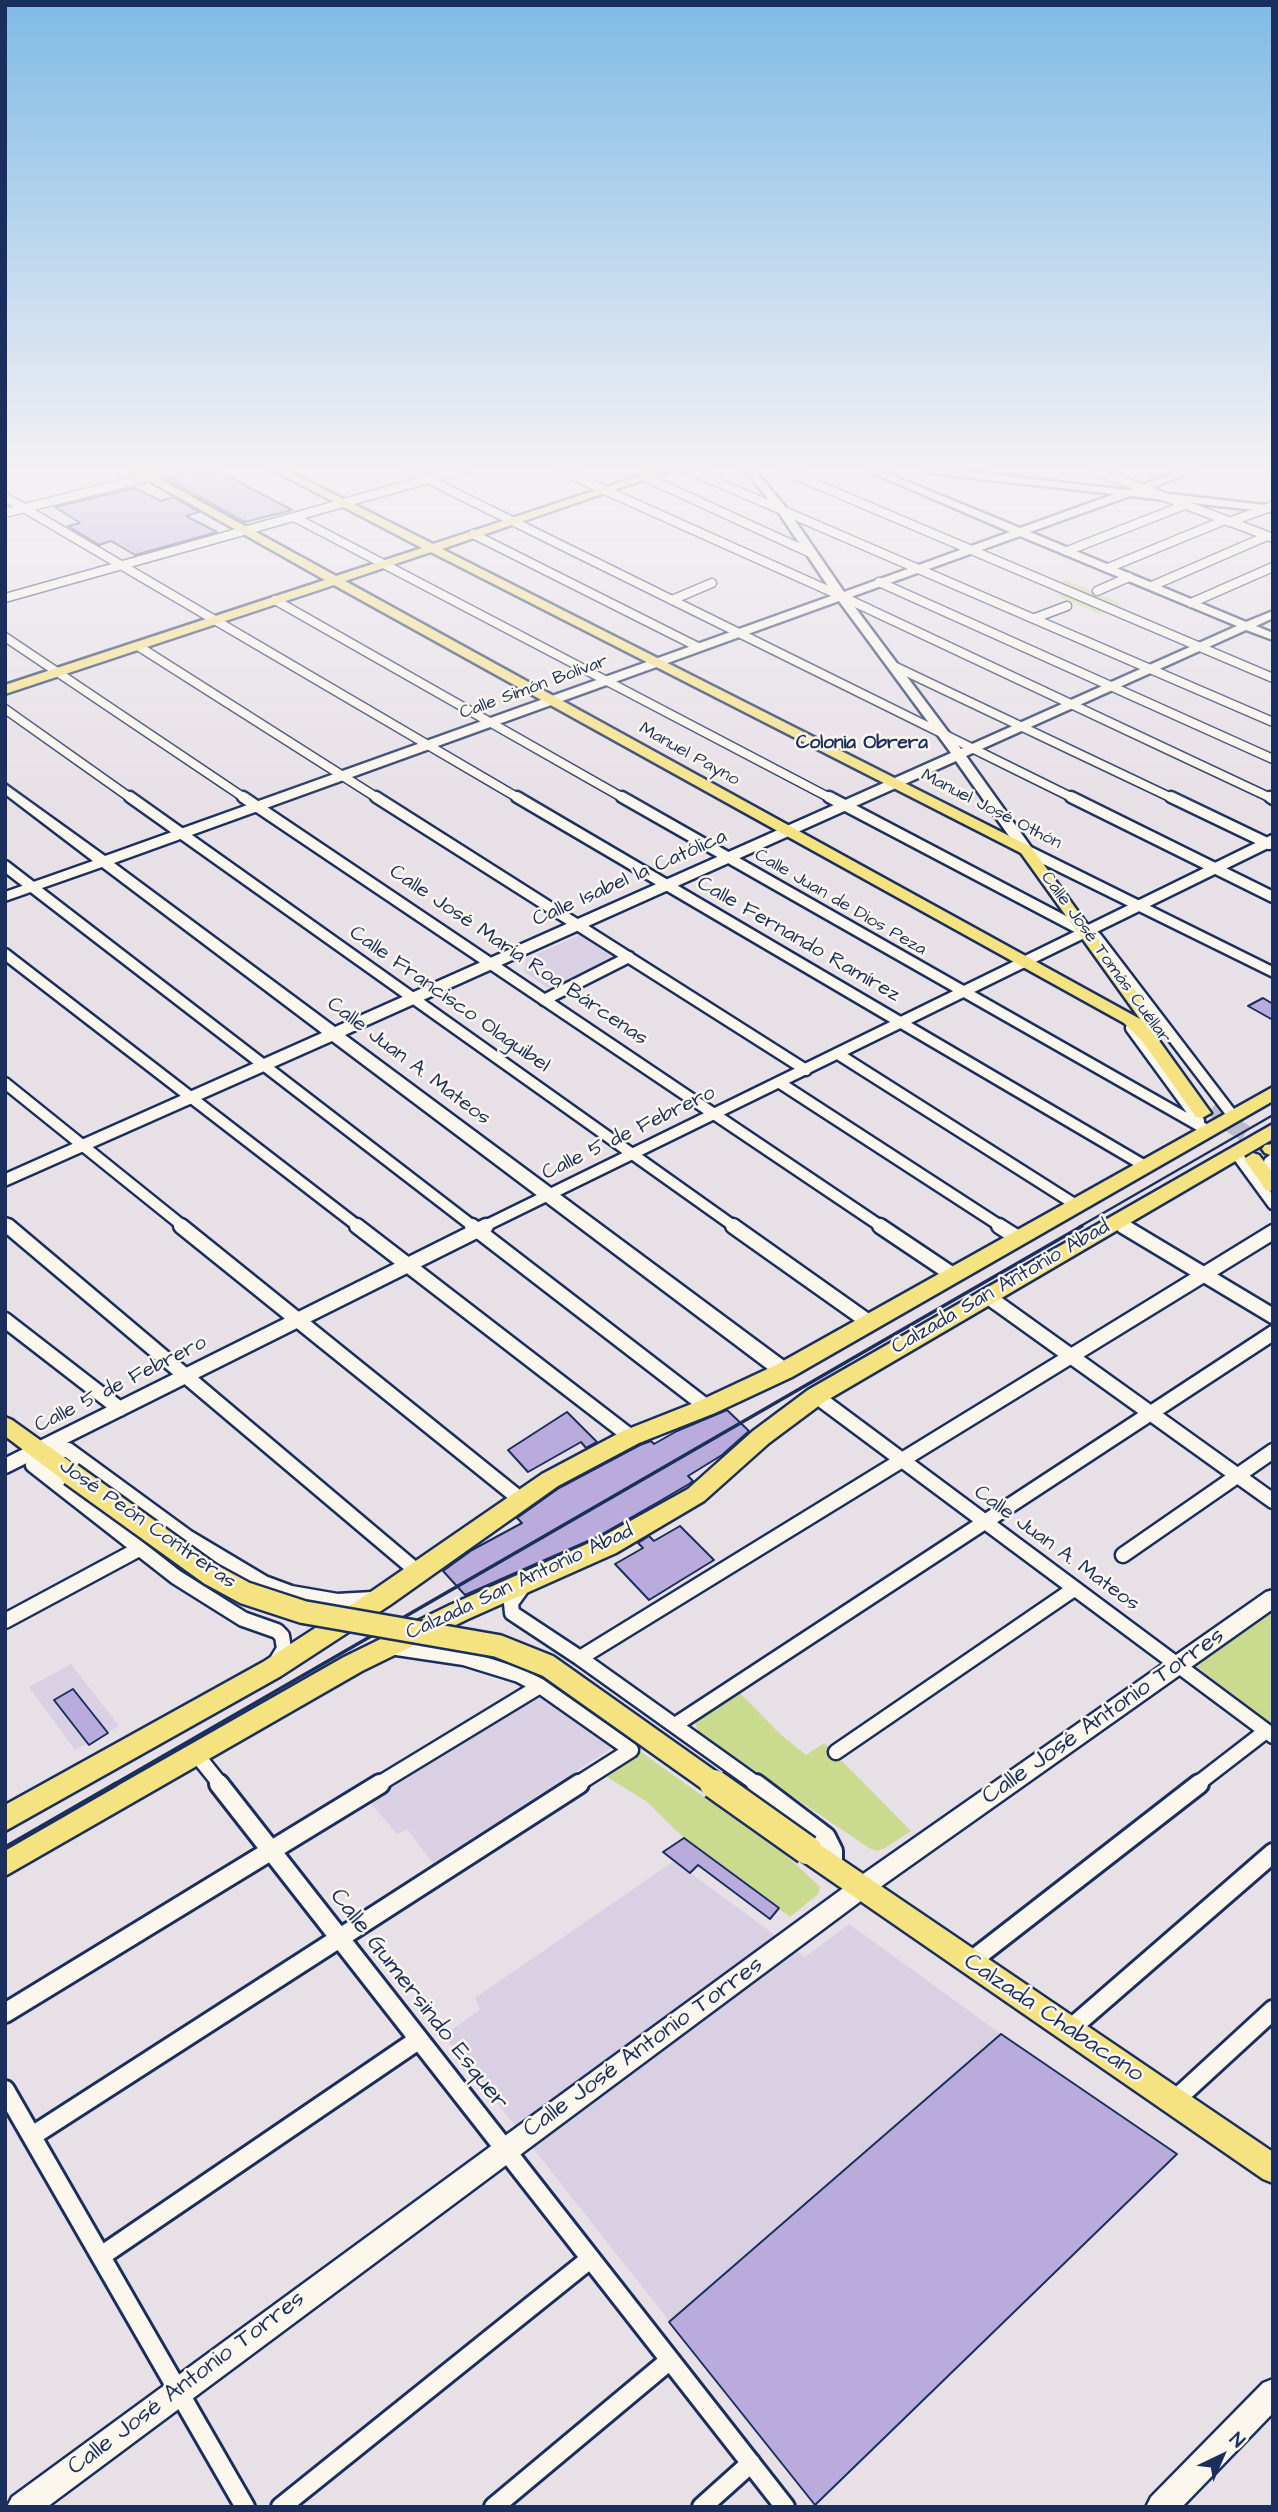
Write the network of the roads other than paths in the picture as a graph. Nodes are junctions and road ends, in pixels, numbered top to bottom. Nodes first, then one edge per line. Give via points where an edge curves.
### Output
1 (44, 587) edge
2 (157, 587) edge
3 (314, 587) edge
4 (349, 587) edge
5 (428, 587) edge
6 (508, 587) edge
7 (579, 587) edge
8 (646, 587) edge
9 (702, 587) edge
10 (822, 587) edge
11 (835, 587) edge
12 (865, 587) edge
13 (891, 587) edge
14 (964, 587) edge
15 (1057, 587) edge
16 (1106, 587) edge
17 (1155, 587) edge
18 (1227, 587) edge
19 (1097, 591) dead end
20 (841, 596) junction
21 (5, 598) edge
22 (275, 600) junction
23 (672, 600) junction
24 (1191, 603) junction
25 (1067, 606) dead end
26 (1273, 614) edge
27 (1035, 618) junction
28 (213, 621) junction
29 (1247, 626) junction
30 (738, 633) junction
31 (5, 637) edge
32 (1273, 637) edge
33 (138, 646) junction
34 (698, 647) junction
35 (1199, 647) junction
36 (656, 663) junction
37 (895, 667) junction
38 (1150, 669) junction
39 (59, 673) junction
40 (1273, 678) edge
41 (606, 680) junction
42 (1112, 686) junction
43 (5, 690) edge
44 (550, 700) junction
45 (1072, 704) junction
46 (5, 709) edge
47 (492, 722) junction
48 (1273, 722) edge
49 (1021, 727) junction
50 (942, 733) junction
51 (426, 745) junction
52 (972, 748) junction
53 (957, 755) junction
54 (1273, 759) edge
55 (342, 775) junction
56 (895, 783) junction
57 (5, 788) edge
58 (1273, 799) edge
59 (258, 806) junction
60 (843, 806) junction
61 (787, 831) junction
62 (181, 834) junction
63 (1271, 843) edge
64 (1026, 850) junction
65 (728, 858) junction
66 (104, 861) junction
67 (5, 866) edge
68 (1215, 868) junction
69 (666, 886) junction
70 (33, 887) junction
71 (5, 897) edge
72 (1273, 897) edge
73 (1139, 906) junction
74 (578, 925) junction
75 (1084, 932) junction
76 (5, 954) edge
77 (629, 957) junction
78 (1025, 962) junction
79 (491, 964) junction
80 (1273, 973) edge
81 (964, 992) junction
82 (414, 999) junction
83 (544, 999) junction
84 (901, 1023) junction
85 (335, 1034) junction
86 (838, 1054) junction
87 (264, 1065) junction
88 (806, 1070) junction
89 (5, 1083) edge
90 (780, 1083) junction
91 (1273, 1093) edge
92 (192, 1098) junction
93 (715, 1115) junction
94 (1214, 1116) junction
95 (1271, 1144) edge
96 (83, 1146) junction
97 (633, 1155) junction
98 (1244, 1156) junction
99 (1145, 1166) junction
100 (1273, 1168) edge
101 (5, 1181) edge
102 (1273, 1186) edge
103 (550, 1196) junction
104 (1273, 1203) edge
105 (1076, 1205) junction
106 (1115, 1221) junction
107 (5, 1223) edge
108 (478, 1231) junction
109 (1273, 1232) edge
110 (1018, 1238) junction
111 (408, 1264) junction
112 (953, 1275) junction
113 (1204, 1275) junction
114 (987, 1296) junction
115 (1273, 1316) edge
116 (5, 1320) edge
117 (299, 1320) junction
118 (870, 1322) junction
119 (1273, 1333) edge
120 (1072, 1357) junction
121 (784, 1371) junction
122 (186, 1376) junction
123 (816, 1396) junction
124 (707, 1407) junction
125 (120, 1409) junction
126 (1150, 1413) junction
127 (5, 1425) edge
128 (631, 1437) junction
129 (39, 1450) junction
130 (1273, 1451) edge
131 (902, 1462) junction
132 (5, 1466) edge
133 (1238, 1476) junction
134 (520, 1499) junction
135 (1273, 1501) edge
136 (984, 1522) junction
137 (139, 1549) junction
138 (1123, 1555) dead end
139 (418, 1572) junction
140 (526, 1582) junction
141 (1074, 1589) junction
142 (381, 1598) junction
143 (1273, 1598) edge
144 (5, 1621) edge
145 (383, 1636) junction
146 (580, 1658) junction
147 (1178, 1665) junction
148 (272, 1669) junction
149 (540, 1686) junction
150 (675, 1725) junction
151 (1270, 1733) edge
152 (836, 1752) dead end
153 (196, 1754) junction
154 (5, 1819) edge
155 (269, 1849) junction
156 (1273, 1853) edge
157 (5, 1864) edge
158 (833, 1868) junction
159 (861, 1888) junction
160 (340, 1940) junction
161 (970, 1962) junction
162 (1273, 2010) edge
163 (5, 2013) edge
164 (1069, 2030) junction
165 (418, 2040) junction
166 (5, 2090) edge
167 (1174, 2101) junction
168 (32, 2136) junction
169 (505, 2150) junction
170 (1273, 2169) edge
171 (101, 2256) junction
172 (590, 2259) junction
173 (670, 2360) junction
174 (178, 2390) junction
175 (1273, 2393) edge
176 (751, 2463) junction
177 (22, 2507) edge
178 (244, 2507) edge
179 (281, 2507) edge
180 (494, 2507) edge
181 (702, 2507) edge
182 (785, 2507) edge
183 (1161, 2507) edge

1 - 21 street
2 - 28 street
3 - 22 main road
4 - 44 main road, Manuel Payno
5 - 41 street
6 - 36 main road, Manuel José Othón
7 - 34 street
8 - 23 street
9 - 23 street
10 - 20 street
11 - 20 street, Calle José Tomás Cuéllar
12 - 20 street, Calle Simón Bolívar
13 - 42 street
14 - 27 street
15 - 35 street
16 - 19 street
17 - 24 street
18 - 24 street
20 - 30 street, Calle Simón Bolívar
20 - 37 street, Calle José Tomás Cuéllar
20 - 45 street
22 - 28 main road
22 - 47 street, Calle Juan de Dios Peza
23 - 30 street
24 - 29 street
25 - 27 street
26 - 29 street, Calle Isabel la Católica
27 - 38 street
28 - 33 main road
28 - 51 street, Calle Fernando Ramírez
29 - 32 street
29 - 35 street, Calle Isabel la Católica
30 - 34 street, Calle Simón Bolívar
30 - 50 street
31 - 39 street, Calle José María Roa Bárcenas
33 - 39 main road
33 - 55 street
34 - 36 street, Calle Simón Bolívar
35 - 38 street, Calle Isabel la Católica
35 - 40 street
36 - 41 street, Calle Simón Bolívar
36 - 56 main road, Manuel José Othón
37 - 49 street
37 - 50 street, Calle José Tomás Cuéllar
38 - 42 street, Calle Isabel la Católica
38 - 48 street
39 - 43 main road
39 - 59 street, Calle José María Roa Bárcenas
41 - 44 street, Calle Simón Bolívar
41 - 60 street
42 - 45 street, Calle Isabel la Católica
42 - 54 street
44 - 47 street, Calle Simón Bolívar
44 - 61 main road, Manuel Payno
45 - 49 street, Calle Isabel la Católica
45 - 58 street
46 - 62 street, Calle Francisco Olaguibel
47 - 51 street, Calle Simón Bolívar
47 - 65 street, Calle Juan de Dios Peza
49 - 52 street, Calle Isabel la Católica
49 - 63 street
50 - 52 street
50 - 53 street, Calle José Tomás Cuéllar
51 - 55 street, Calle Simón Bolívar
51 - 69 street, Calle Fernando Ramírez
52 - 53 street, Calle Isabel la Católica
52 - 68 street
53 - 56 street, Calle Isabel la Católica
53 - 64 street, Calle José Tomás Cuéllar
55 - 59 street, Calle Simón Bolívar
55 - 74 street
56 - 60 street, Calle Isabel la Católica
56 - 64 main road, Manuel José Othón
57 - 66 street, Calle Juan A. Mateos
59 - 62 street, Calle Simón Bolívar
59 - 79 street, Calle José María Roa Bárcenas
60 - 61 street, Calle Isabel la Católica
60 - 75 street
61 - 65 street, Calle Isabel la Católica
61 - 78 main road, Manuel Payno
62 - 66 street, Calle Simón Bolívar
62 - 82 street, Calle Francisco Olaguibel
63 - 68 street, Calle 5 de Febrero
64 - 73 street, Manuel José Othón
64 - 75 main road, Calle José Tomás Cuéllar
65 - 69 street, Calle Isabel la Católica
65 - 81 street, Calle Juan de Dios Peza
66 - 70 street, Calle Simón Bolívar
66 - 85 street, Calle Juan A. Mateos
67 - 70 street
68 - 72 street
68 - 73 street, Calle 5 de Febrero
69 - 74 street, Calle Isabel la Católica
69 - 84 street, Calle Fernando Ramírez
70 - 71 street, Calle Simón Bolívar
70 - 87 street
73 - 75 street, Calle 5 de Febrero
73 - 80 street, Manuel José Othón
74 - 77 street
74 - 79 street, Calle Isabel la Católica
75 - 78 street, Calle 5 de Febrero
75 - 94 main road, Calle José Tomás Cuéllar
76 - 92 street
77 - 83 street
77 - 88 street
78 - 81 street, Calle 5 de Febrero
78 - 94 main road, Calle José Tomás Cuéllar via 1141,1027
79 - 82 street, Calle Isabel la Católica
79 - 83 street, Calle José María Roa Bárcenas
81 - 84 street, Calle 5 de Febrero
81 - 94 street, Calle Juan de Dios Peza
82 - 85 street, Calle Isabel la Católica
82 - 97 street, Calle Francisco Olaguibel
83 - 93 street, Calle José María Roa Bárcenas
84 - 86 street, Calle 5 de Febrero
84 - 99 street, Calle Fernando Ramírez
85 - 87 street, Calle Isabel la Católica
85 - 103 street, Calle Juan A. Mateos
86 - 88 street, Calle 5 de Febrero
86 - 105 street
87 - 92 street, Calle Isabel la Católica
87 - 108 street
88 - 90 street, Calle 5 de Febrero
89 - 96 street
90 - 93 street, Calle 5 de Febrero
90 - 110 street
91 - 94 highway, Calzada San Antonio Abad
92 - 96 street, Calle Isabel la Católica
92 - 111 street
93 - 97 street, Calle 5 de Febrero
93 - 112 street, Calle José María Roa Bárcenas
94 - 99 highway, Calzada San Antonio Abad
95 - 98 highway, Calzada San Antonio Abad
95 - 100 street
96 - 101 street, Calle Isabel la Católica
96 - 117 street
97 - 103 street, Calle 5 de Febrero
97 - 118 street, Calle Francisco Olaguibel
98 - 102 main road
98 - 104 street
98 - 106 highway, Calzada San Antonio Abad
99 - 105 highway, Calzada San Antonio Abad
103 - 108 street, Calle 5 de Febrero
103 - 121 street, Calle Juan A. Mateos
105 - 110 highway, Calzada San Antonio Abad
106 - 113 street
106 - 114 highway, Calzada San Antonio Abad
107 - 122 street
108 - 111 street, Calle 5 de Febrero
108 - 124 street
109 - 113 street
110 - 112 highway, Calzada San Antonio Abad
111 - 117 street, Calle 5 de Febrero
111 - 128 street
112 - 118 highway, Calzada San Antonio Abad
113 - 115 street
113 - 120 street
114 - 120 street
114 - 123 highway, Calzada San Antonio Abad
116 - 125 street
117 - 122 street, Calle 5 de Febrero
117 - 134 street
118 - 121 highway, Calzada San Antonio Abad
119 - 126 street
120 - 126 street
120 - 131 street
121 - 124 highway, Calzada San Antonio Abad
122 - 125 street, Calle 5 de Febrero
122 - 139 street
123 - 131 street, Calle Juan A. Mateos
123 - 140 highway, Calzada San Antonio Abad via 696,1495 607,1546
124 - 128 highway, Calzada San Antonio Abad
125 - 129 street, Calle 5 de Febrero
126 - 133 street
126 - 136 street
127 - 129 main road, José Peón Contreras
128 - 134 highway, Calzada San Antonio Abad
129 - 132 street, Calle 5 de Febrero
129 - 137 street via 33,1465
129 - 142 street, José Peón Contreras via 68,1450 187,1537 264,1583 337,1601
129 - 145 main road, José Peón Contreras, bridge via 210,1574 245,1593
130 - 133 street
131 - 136 street, Calle Juan A. Mateos
131 - 146 street
133 - 135 street
133 - 138 street
134 - 139 highway, Calzada San Antonio Abad
136 - 141 street, Calle Juan A. Mateos
136 - 150 street
137 - 144 street
137 - 148 street, José Peón Contreras via 201,1595 243,1619 277,1631 284,1649
139 - 142 highway, Calzada San Antonio Abad
140 - 145 highway, Calzada San Antonio Abad
140 - 146 street via 511,1603 512,1614
141 - 147 street, Calle Juan A. Mateos
141 - 152 street
142 - 148 highway, Calzada San Antonio Abad
143 - 147 street, Calle José Antonio Torres
145 - 149 street via 494,1666
145 - 153 highway, Calzada San Antonio Abad
145 - 158 main road, Calzada Chabacano, bridge via 498,1646 548,1666
146 - 150 street
147 - 151 street, Calle Juan A. Mateos
147 - 159 street, Calle José Antonio Torres
148 - 154 highway, Calzada San Antonio Abad
149 - 155 street
149 - 160 street via 631,1751
150 - 158 street via 826,1836 833,1851
151 - 161 street
153 - 155 street, Calle Gumersindo Esquer
153 - 157 highway, Calzada San Antonio Abad
155 - 160 street, Calle Gumersindo Esquer
155 - 163 street
156 - 164 street
158 - 159 main road, Calzada Chabacano
159 - 161 main road, Calzada Chabacano
159 - 169 street, Calle José Antonio Torres
160 - 165 street, Calle Gumersindo Esquer
160 - 168 street
161 - 164 main road, Calzada Chabacano
162 - 167 street
164 - 167 main road, Calzada Chabacano
165 - 169 street, Calle Gumersindo Esquer
165 - 171 street
166 - 168 street
167 - 170 main road, Calzada Chabacano
168 - 171 street
169 - 172 street, Calle Gumersindo Esquer
169 - 174 street, Calle José Antonio Torres
171 - 174 street
172 - 173 street, Calle Gumersindo Esquer
172 - 179 street
173 - 176 street, Calle Gumersindo Esquer
173 - 180 street
174 - 177 street, Calle José Antonio Torres
174 - 178 street
175 - 183 street
176 - 181 street
176 - 182 street, Calle Gumersindo Esquer

